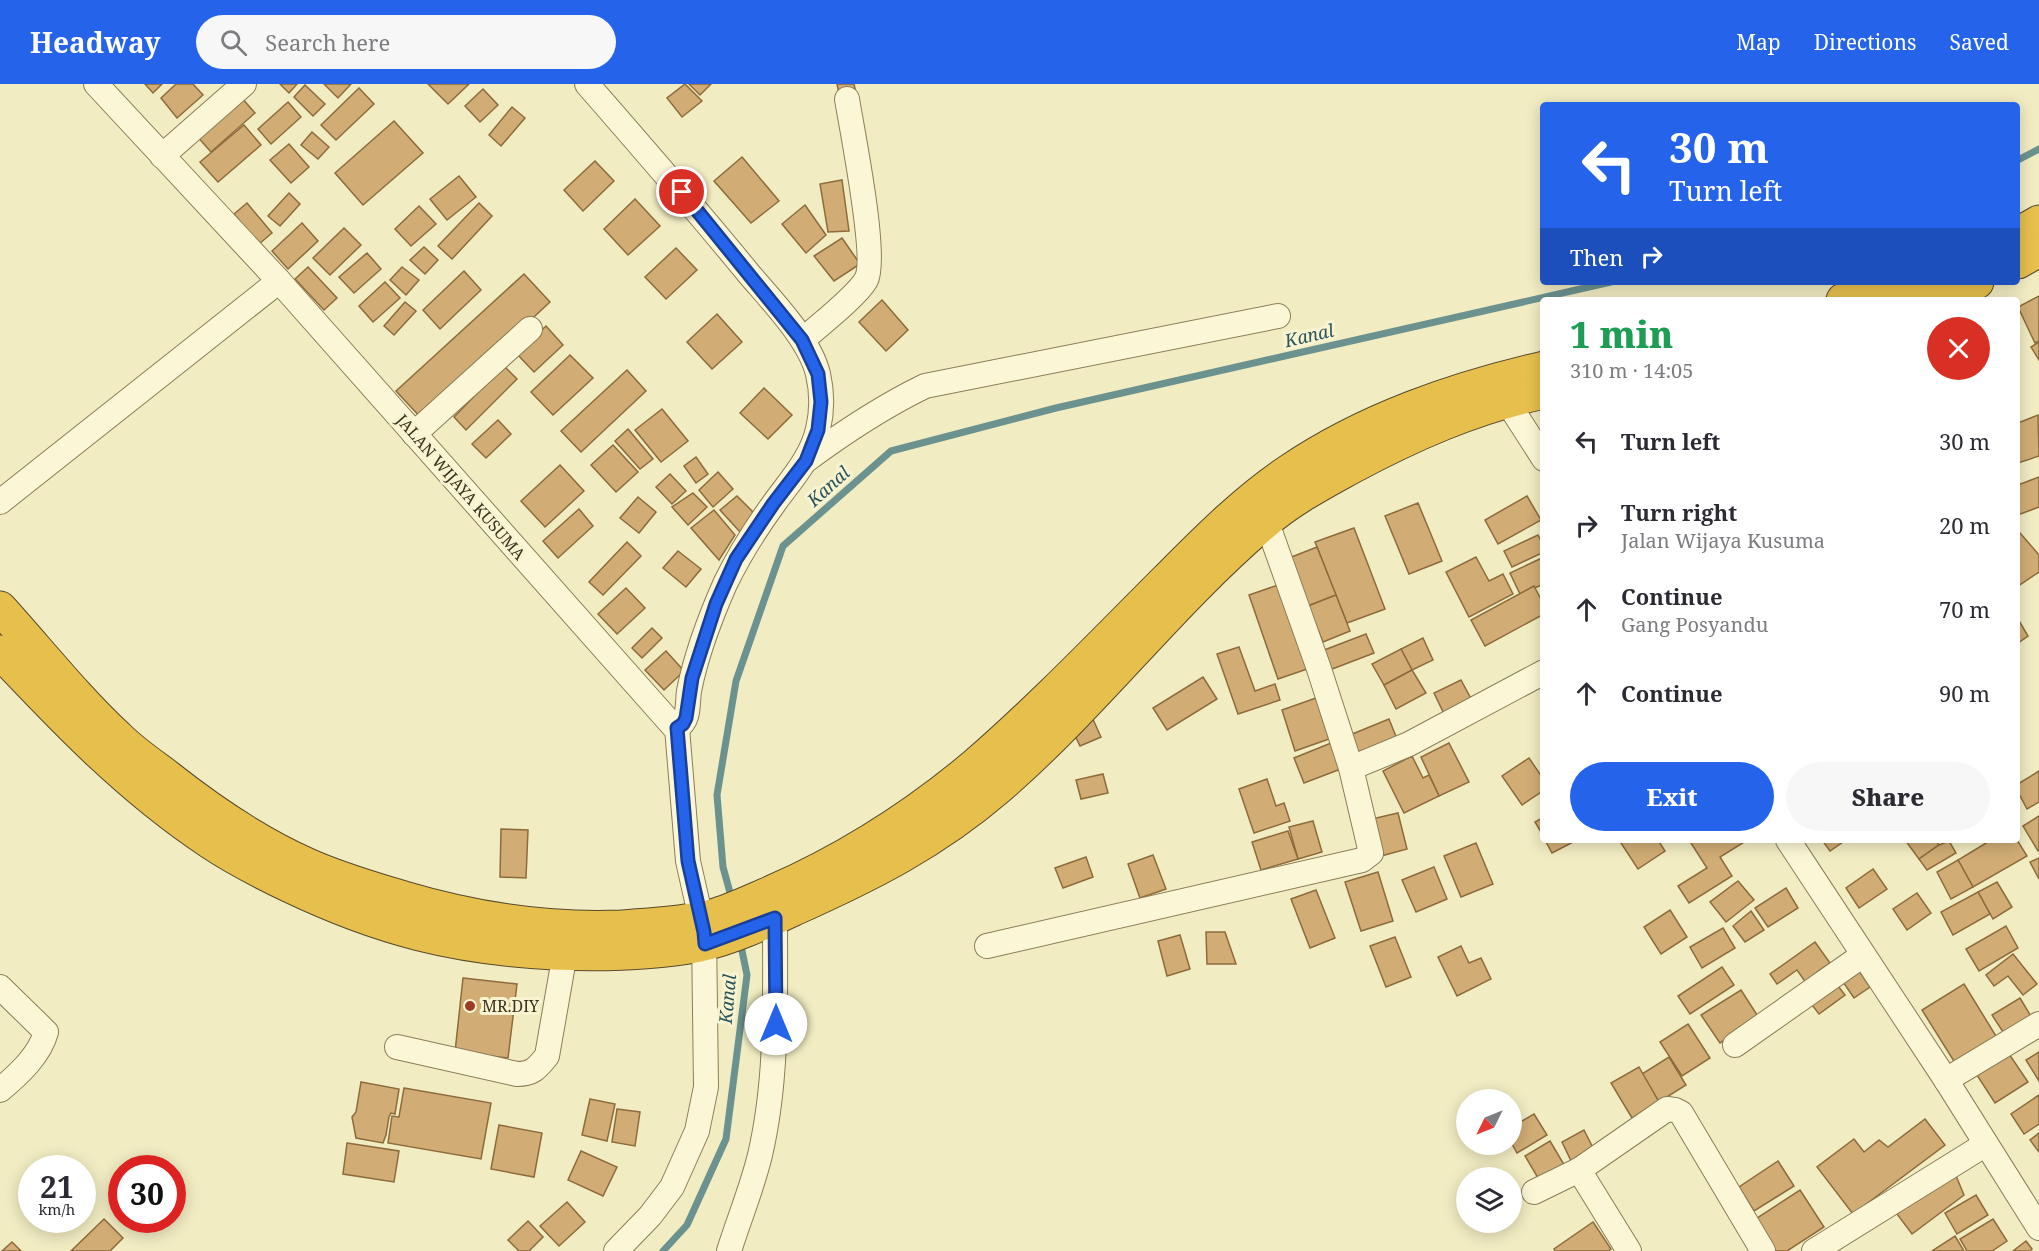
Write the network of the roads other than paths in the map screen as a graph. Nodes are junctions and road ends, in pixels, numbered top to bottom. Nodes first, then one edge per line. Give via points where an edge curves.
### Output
1 (96, 84) edge
2 (243, 84) edge
3 (586, 84) edge
4 (847, 99) dead end
5 (162, 156) junction
6 (2039, 222) edge
7 (2020, 233) edge
8 (2039, 250) edge
9 (2020, 261) edge
10 (279, 281) junction
11 (1902, 285) edge
12 (1858, 297) edge
13 (1278, 316) dead end
14 (530, 329) dead end
15 (802, 340) junction
16 (1540, 369) edge
17 (1540, 393) edge
18 (1506, 400) junction
19 (414, 434) junction
20 (1540, 453) edge
21 (806, 461) junction
22 (1324, 466) junction
23 (0, 502) edge
24 (1266, 520) junction
25 (0, 608) edge
26 (0, 652) edge
27 (1540, 674) edge
28 (677, 728) junction
29 (1351, 768) junction
30 (1790, 843) edge
31 (736, 919) junction
32 (987, 946) dead end
33 (565, 953) junction
34 (1863, 955) junction
35 (0, 987) edge
36 (2039, 1024) edge
37 (1735, 1045) dead end
38 (397, 1047) dead end
39 (1946, 1080) junction
40 (0, 1090) edge
41 (1986, 1144) junction
42 (1579, 1170) junction
43 (1534, 1192) dead end
44 (2039, 1228) edge
45 (616, 1251) edge
46 (729, 1251) edge
47 (1629, 1251) edge
48 (1763, 1251) edge
49 (1814, 1251) edge

1 - 5 street, JALAN WIJAYA KUSUMA
2 - 5 street
3 - 15 street via 682,192
4 - 15 street via 870,268 858,290
5 - 10 street, JALAN WIJAYA KUSUMA
6 - 7 highway
8 - 9 highway
10 - 19 street, JALAN WIJAYA KUSUMA
10 - 23 street
11 - 12 highway
13 - 21 street via 925,386 853,426
14 - 19 street
15 - 21 street via 818,374 821,402 818,430
16 - 22 highway via 1492,380 1375,422
17 - 18 highway
18 - 20 street
18 - 22 highway via 1393,445
19 - 28 street, JALAN WIJAYA KUSUMA
21 - 28 street via 736,559 695,667 686,718
22 - 24 highway via 1299,497
22 - 31 highway via 1287,472 1250,501 1019,726 930,801 887,831
24 - 29 street
24 - 31 highway via 1041,747 997,789 939,833 852,883
25 - 31 highway via 119,739 193,797 305,864 357,885 507,922 606,927
26 - 33 highway via 63,719 139,790 214,845 269,876 361,917 405,931 462,944
27 - 29 street via 1409,744
28 - 31 street via 688,861
29 - 32 street via 1371,853 1367,858
30 - 34 street
31 - 33 highway via 632,954
31 - 45 street via 697,1131 672,1187 651,1216
31 - 46 street via 776,1024 771,1092 760,1155
33 - 38 street via 547,1056 528,1074
34 - 37 street
34 - 39 street
35 - 40 street via 46,1032 20,1074
36 - 39 street
39 - 41 street
41 - 44 street
41 - 49 street
42 - 43 street
42 - 47 street
42 - 48 street via 1667,1108 1675,1110 1681,1113

